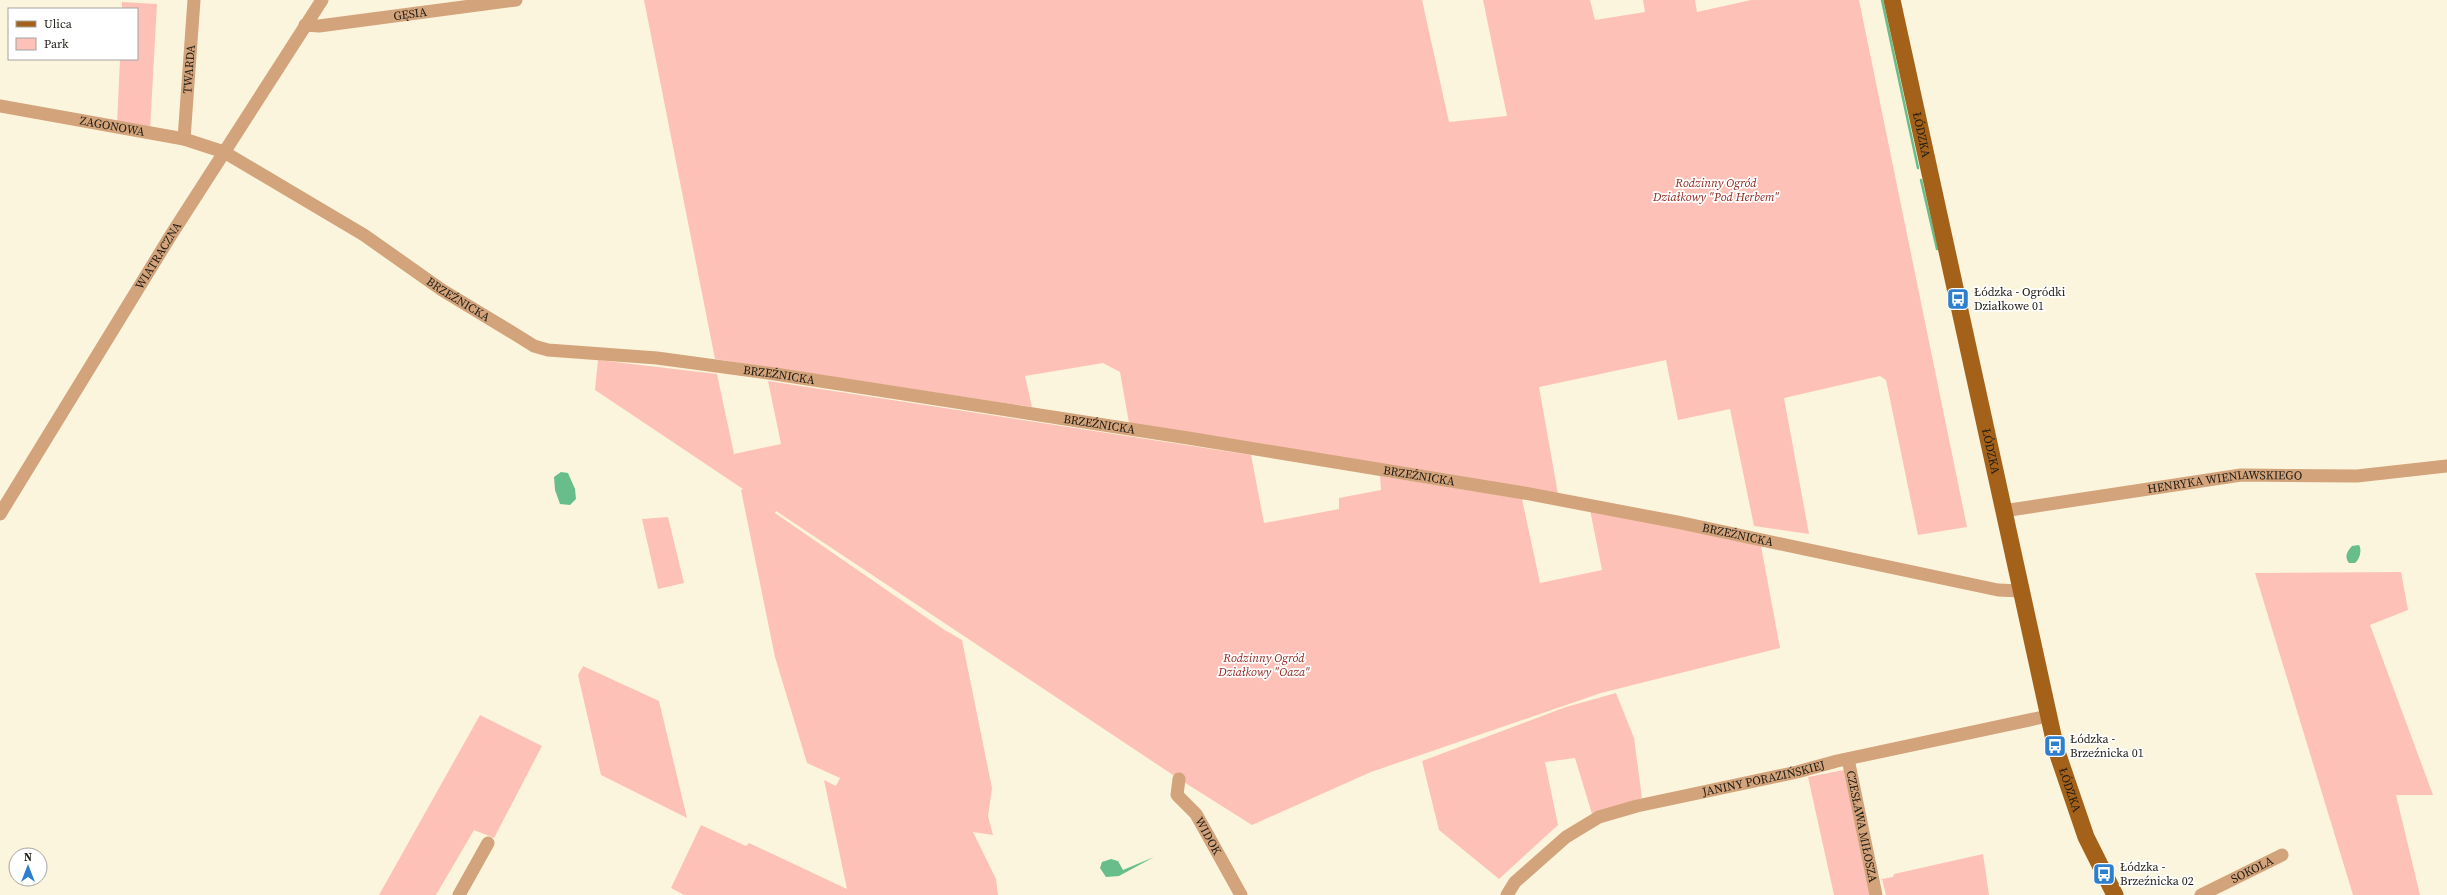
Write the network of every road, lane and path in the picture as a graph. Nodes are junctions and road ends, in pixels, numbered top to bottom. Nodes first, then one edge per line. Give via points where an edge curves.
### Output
1 (194, 0) edge
2 (322, 0) edge
3 (516, 0) edge
4 (1892, 0) edge
5 (305, 25) junction
6 (0, 106) edge
7 (184, 139) junction
8 (224, 152) junction
9 (2447, 466) edge
10 (2004, 511) junction
11 (0, 514) edge
12 (2021, 591) junction
13 (2048, 716) junction
14 (1848, 759) junction
15 (1179, 779) dead end
16 (488, 843) dead end
17 (2282, 855) dead end
18 (459, 895) edge
19 (1241, 895) edge
20 (1507, 895) edge
21 (1876, 895) edge
22 (2115, 895) edge
23 (2201, 895) edge

1 - 7 street, TWARDA
2 - 5 street, WIATRACZNA
3 - 5 street, GĘSIA via 319,26
4 - 10 main road, ŁÓDZKA
5 - 8 street, WIATRACZNA
6 - 7 street, ZAGONOWA
7 - 8 street, ZAGONOWA
8 - 11 street, WIATRACZNA via 117,321
8 - 12 street, BRZEŹNICKA via 358,232 442,290 534,346 548,350 657,358 760,372 1203,440 1555,498 1998,590
9 - 10 street, HENRYKA WIENIAWSKIEGO via 2357,476 2241,475
10 - 12 main road, ŁÓDZKA
12 - 13 main road, ŁÓDZKA
13 - 14 street, JANINY PORAZIŃSKIEJ
13 - 22 main road, ŁÓDZKA via 2078,816
14 - 20 street, JANINY PORAZIŃSKIEJ via 1598,817 1566,837 1515,882
14 - 21 street, CZESŁAWA MIŁOSZA
15 - 19 street, WIDOK via 1177,795 1196,814
16 - 18 street
17 - 23 street, SOKOLA

